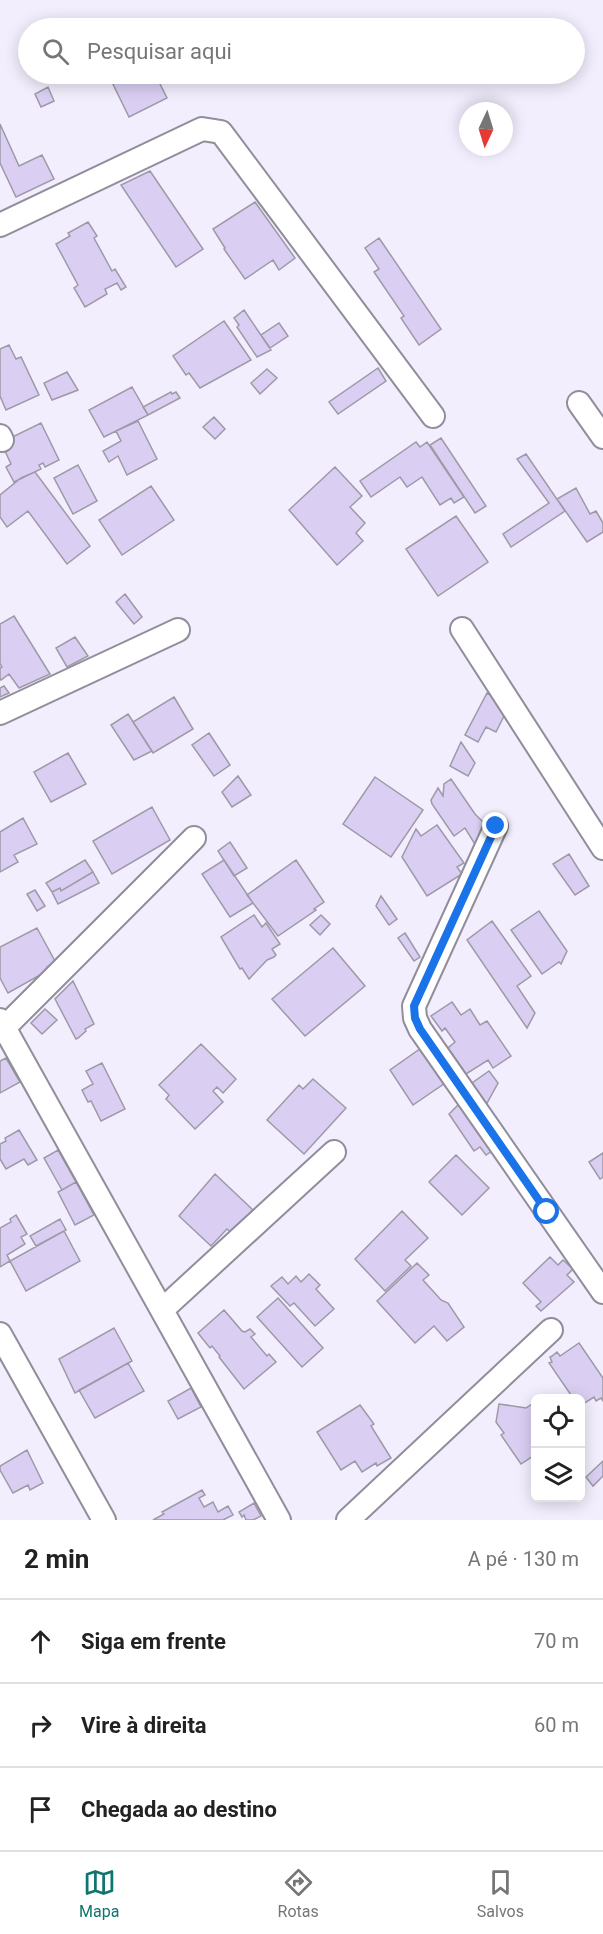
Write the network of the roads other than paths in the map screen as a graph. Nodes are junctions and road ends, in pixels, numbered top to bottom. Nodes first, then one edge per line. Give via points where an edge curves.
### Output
1 (0, 225) edge
2 (579, 403) dead end
3 (433, 416) dead end
4 (603, 437) edge
5 (462, 629) dead end
6 (178, 630) dead end
7 (0, 713) edge
8 (496, 826) dead end
9 (194, 838) dead end
10 (603, 848) edge
11 (2, 1024) edge
12 (334, 1152) dead end
13 (603, 1292) edge
14 (162, 1310) junction
15 (551, 1330) dead end
16 (0, 1334) edge
17 (104, 1520) edge
18 (279, 1520) edge
19 (348, 1520) edge

1 - 3 street via 202,129 221,132
2 - 4 street
5 - 10 street
6 - 7 street
8 - 13 street via 414,1006 415,1018
9 - 11 street
11 - 14 street
12 - 14 street
14 - 18 street
15 - 19 street
16 - 17 street

